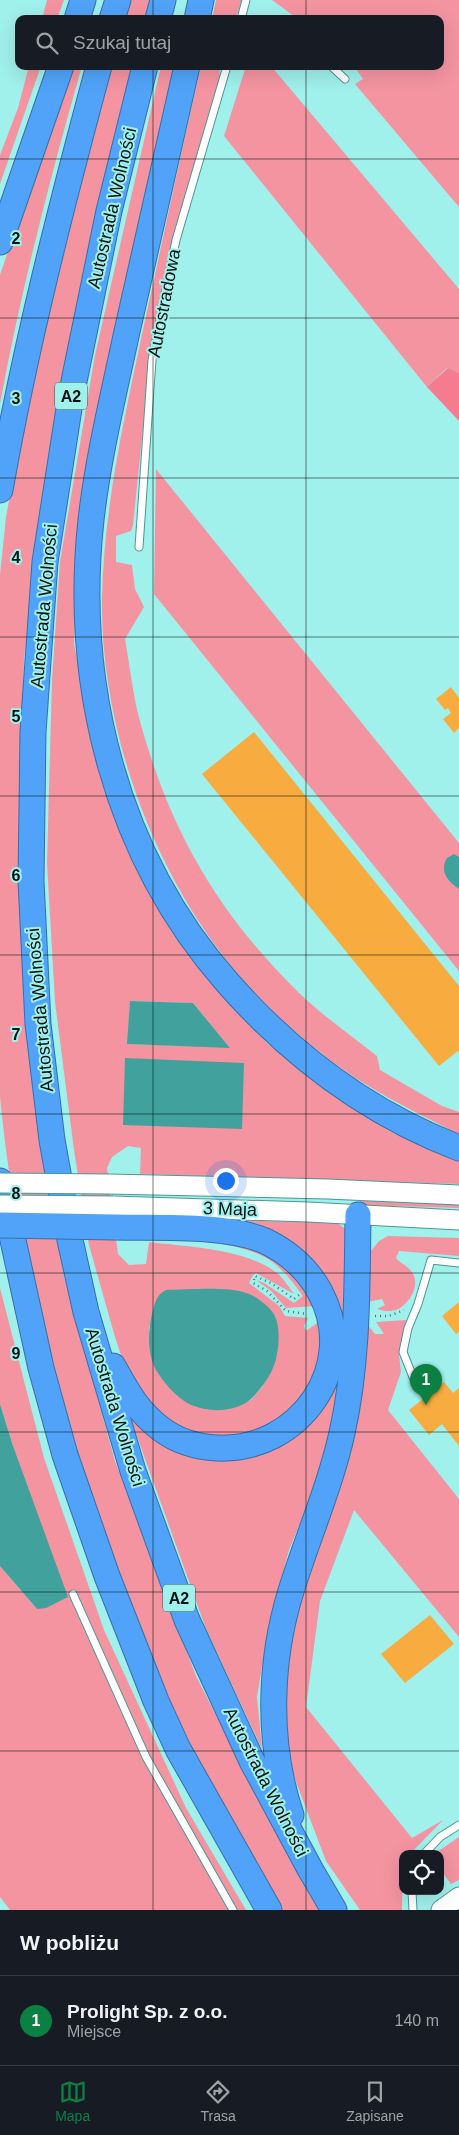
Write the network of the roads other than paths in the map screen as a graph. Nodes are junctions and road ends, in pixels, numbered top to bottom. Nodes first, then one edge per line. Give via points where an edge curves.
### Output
1 (84, 0) edge
2 (118, 0) edge
3 (163, 0) edge
4 (201, 0) edge
5 (246, 0) edge
6 (78, 15) edge
7 (113, 15) edge
8 (159, 15) edge
9 (198, 15) edge
10 (242, 15) edge
11 (60, 70) edge
12 (98, 70) edge
13 (144, 70) edge
14 (186, 70) edge
15 (226, 70) edge
16 (335, 70) edge
17 (344, 79) dead end
18 (0, 242) edge
19 (0, 490) edge
20 (139, 548) dead end
21 (459, 1148) edge
22 (0, 1182) edge
23 (328, 1189) junction
24 (459, 1195) edge
25 (0, 1205) edge
26 (358, 1215) junction
27 (114, 1216) junction
28 (459, 1220) edge
29 (0, 1226) edge
30 (459, 1263) edge
31 (86, 1312) junction
32 (415, 1382) dead end
33 (73, 1594) dead end
34 (459, 1825) edge
35 (428, 1850) edge
36 (310, 1869) junction
37 (412, 1895) edge
38 (459, 1897) edge
39 (233, 1910) edge
40 (269, 1910) edge
41 (334, 1910) edge
42 (413, 1910) edge
43 (441, 1910) edge

1 - 6 highway
2 - 7 highway
3 - 8 highway
4 - 9 highway
5 - 10 lane
11 - 18 highway
12 - 19 highway via 52,238 14,406
13 - 31 highway, Autostrada Wolności / A2 via 71,396 45,562 33,732 31,881 38,1024 52,1140
14 - 21 highway via 107,427 92,519 87,575 88,636 102,738 123,806 154,876 186,928 225,980 252,1011 317,1069 388,1115
15 - 20 lane, Autostradowa via 176,240 152,360
16 - 17 lane
22 - 23 main road, 3 Maja, bridge
22 - 40 highway via 41,1368 65,1455 107,1576 178,1749
23 - 24 main road, 3 Maja
23 - 26 main road
25 - 27 main road, 3 Maja, bridge
26 - 27 main road, 3 Maja
26 - 28 main road, 3 Maja
26 - 36 highway via 355,1329 347,1408 334,1462 290,1593 277,1652 273,1706 277,1754 290,1810
27 - 29 highway, bridge
27 - 31 highway via 239,1234 266,1242 284,1252 310,1275 328,1309 333,1335 328,1372 308,1408 283,1430 248,1446 197,1445 162,1429 131,1400
30 - 32 lane via 431,1260 403,1352
31 - 36 highway, Autostrada Wolności / A2 via 133,1471 187,1620 252,1761
33 - 39 lane via 146,1757
34 - 35 lane via 440,1836
36 - 41 highway, Autostrada Wolności / A2
37 - 42 lane
38 - 43 main road

